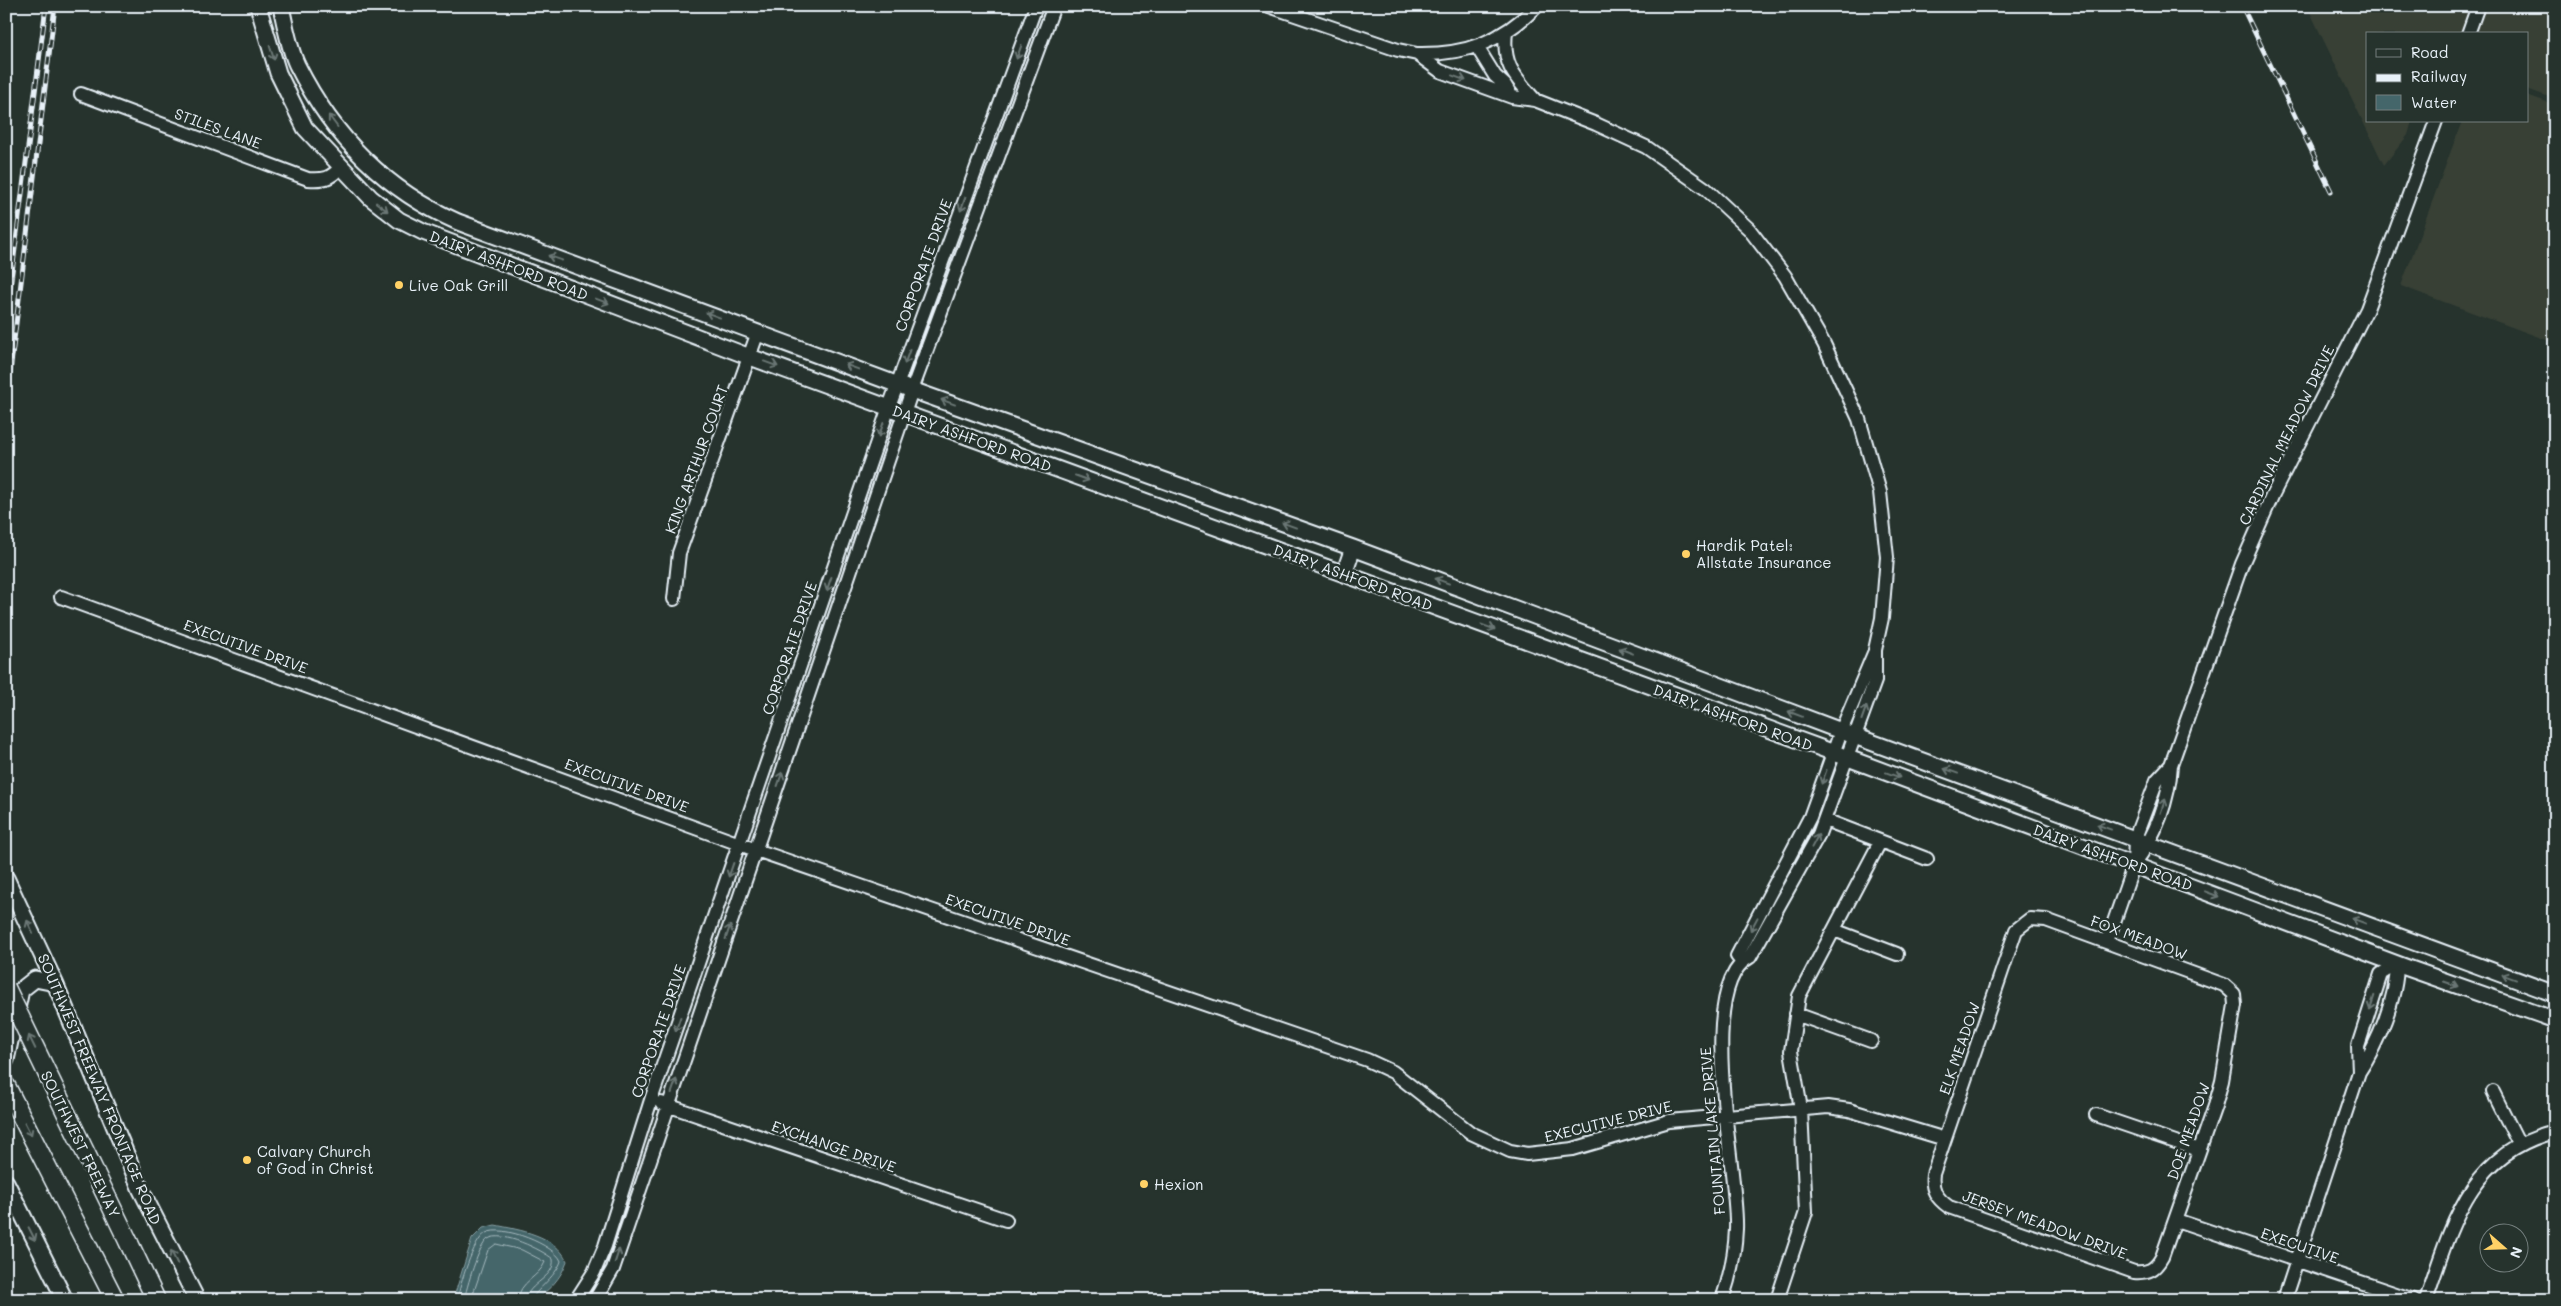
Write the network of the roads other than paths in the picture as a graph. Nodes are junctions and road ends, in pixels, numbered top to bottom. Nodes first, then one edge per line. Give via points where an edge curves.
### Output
1 (258, 6) edge
2 (281, 6) edge
3 (1036, 6) edge
4 (1054, 6) edge
5 (1269, 6) edge
6 (1537, 6) edge
7 (2478, 6) edge
8 (1506, 32) junction
9 (2469, 32) edge
10 (1477, 47) junction
11 (1417, 54) junction
12 (81, 94) dead end
13 (1512, 97) junction
14 (1535, 100) junction
15 (2436, 122) edge
16 (978, 162) junction
17 (341, 167) junction
18 (994, 168) junction
19 (483, 232) junction
20 (532, 250) junction
21 (475, 253) junction
22 (524, 271) junction
23 (758, 332) junction
24 (750, 357) junction
25 (897, 384) junction
26 (912, 390) junction
27 (889, 407) junction
28 (905, 413) junction
29 (854, 510) junction
30 (870, 515) junction
31 (1354, 548) junction
32 (1344, 574) junction
33 (1461, 588) junction
34 (61, 597) dead end
35 (674, 599) dead end
36 (1452, 613) junction
37 (1875, 650) junction
38 (1656, 662) junction
39 (1646, 685) junction
40 (1840, 731) junction
41 (1856, 737) junction
42 (1833, 753) junction
43 (1848, 758) junction
44 (2171, 765) junction
45 (1993, 786) junction
46 (1985, 809) junction
47 (1825, 820) junction
48 (2135, 838) junction
49 (1880, 842) junction
50 (740, 844) junction
51 (2150, 844) junction
52 (756, 850) junction
53 (1928, 859) dead end
54 (2134, 864) junction
55 (1779, 877) junction
56 (6, 878) edge
57 (1792, 884) junction
58 (2030, 919) joint
59 (1834, 930) junction
60 (2107, 942) junction
61 (1897, 954) dead end
62 (1742, 961) junction
63 (2397, 964) junction
64 (55, 983) junction
65 (6, 988) edge
66 (2234, 994) joint
67 (2555, 994) edge
68 (1796, 1014) junction
69 (2555, 1020) edge
70 (1871, 1040) dead end
71 (6, 1060) edge
72 (6, 1086) edge
73 (2493, 1092) dead end
74 (651, 1100) junction
75 (668, 1106) junction
76 (1801, 1109) junction
77 (1725, 1115) junction
78 (2096, 1115) dead end
79 (2555, 1132) edge
80 (1945, 1139) junction
81 (2519, 1144) junction
82 (2199, 1150) junction
83 (6, 1182) edge
84 (1935, 1193) joint
85 (1006, 1220) dead end
86 (2176, 1220) junction
87 (2297, 1261) junction
88 (2151, 1271) joint
89 (65, 1300) edge
90 (115, 1300) edge
91 (156, 1300) edge
92 (197, 1300) edge
93 (576, 1300) edge
94 (595, 1300) edge
95 (1722, 1300) edge
96 (1776, 1300) edge
97 (2284, 1300) edge
98 (2414, 1300) edge
99 (2426, 1300) edge

1 -> 17 main road, DAIRY ASHFORD ROAD via 278,74 305,128
19 -> 2 main road, DAIRY ASHFORD ROAD via 420,204 362,160 297,64
3 -> 16 street, CORPORATE DRIVE
4 - 18 street
5 - 11 street
6 - 8 street
7 - 9 street
8 - 10 street
8 - 14 street via 1507,64
10 - 11 street via 1457,52
10 - 13 street
11 -> 13 street via 1440,71
12 - 17 street, STILES LANE via 308,178 324,180
13 - 14 street
14 - 37 street via 1646,147 1706,189 1749,229 1785,276 1824,344 1859,418 1880,492 1887,557 1882,618
15 - 44 street, CARDINAL MEADOW DRIVE via 2367,309 2273,494 2242,564
16 - 18 street
16 -> 25 street, CORPORATE DRIVE
17 -> 21 main road, DAIRY ASHFORD ROAD via 371,198 399,220
18 - 26 street
19 - 20 main road, DAIRY ASHFORD ROAD
19 - 21 main road
20 - 22 main road
23 -> 20 main road, DAIRY ASHFORD ROAD
21 - 22 main road, DAIRY ASHFORD ROAD
22 -> 24 main road, DAIRY ASHFORD ROAD
23 - 24 street, KING ARTHUR COURT
25 -> 23 main road, DAIRY ASHFORD ROAD
24 -> 27 main road, DAIRY ASHFORD ROAD
24 - 35 street, KING ARTHUR COURT via 679,554
25 - 26 main road, DAIRY ASHFORD ROAD
25 - 27 street, CORPORATE DRIVE
26 - 28 street
31 -> 26 main road, DAIRY ASHFORD ROAD
27 - 28 main road, DAIRY ASHFORD ROAD
27 -> 29 street, CORPORATE DRIVE
28 - 30 street
28 -> 32 main road, DAIRY ASHFORD ROAD
29 - 30 street
29 -> 50 street, CORPORATE DRIVE
52 -> 30 street
31 - 32 main road
33 -> 31 main road, DAIRY ASHFORD ROAD
32 - 36 main road, DAIRY ASHFORD ROAD
33 - 36 main road
38 -> 33 main road, DAIRY ASHFORD ROAD
34 - 50 street, EXECUTIVE DRIVE
36 -> 39 main road, DAIRY ASHFORD ROAD
37 - 40 street, FOUNTAIN LAKE DRIVE
41 -> 37 street, FOUNTAIN LAKE DRIVE via 1876,681
38 - 39 main road
40 -> 38 main road, DAIRY ASHFORD ROAD
39 - 42 main road, DAIRY ASHFORD ROAD
40 - 41 main road, DAIRY ASHFORD ROAD
40 - 42 street, FOUNTAIN LAKE DRIVE
41 - 43 street, FOUNTAIN LAKE DRIVE
45 -> 41 main road, DAIRY ASHFORD ROAD
42 - 43 main road, DAIRY ASHFORD ROAD
42 -> 55 street, FOUNTAIN LAKE DRIVE via 1810,817
43 -> 46 main road, DAIRY ASHFORD ROAD
43 - 47 street, FOUNTAIN LAKE DRIVE
44 - 48 street, CARDINAL MEADOW DRIVE via 2157,780
51 -> 44 street, CARDINAL MEADOW DRIVE via 2170,785
45 - 46 main road
48 -> 45 main road, DAIRY ASHFORD ROAD
46 - 54 main road, DAIRY ASHFORD ROAD
47 - 49 street
57 -> 47 street, FOUNTAIN LAKE DRIVE
48 - 51 main road, DAIRY ASHFORD ROAD
48 - 54 street, CARDINAL MEADOW DRIVE
49 - 53 street
49 - 59 street
50 - 52 street, EXECUTIVE DRIVE
50 -> 74 street, CORPORATE DRIVE
51 - 54 street, CARDINAL MEADOW DRIVE
67 -> 51 main road, DAIRY ASHFORD ROAD
75 -> 52 street
52 - 77 street, EXECUTIVE DRIVE via 1367,1060 1392,1072 1471,1133 1510,1151 1554,1153 1669,1121
54 - 60 street, CARDINAL MEADOW DRIVE
54 -> 63 main road, DAIRY ASHFORD ROAD
55 - 57 street
55 -> 62 street, FOUNTAIN LAKE DRIVE via 1737,956
64 -> 56 main road, SOUTHWEST FREEWAY FRONTAGE ROAD
57 - 62 street, FOUNTAIN LAKE DRIVE via 1750,957
58 - 60 street, FOX MEADOW via 2046,920
58 - 80 street, ELK MEADOW via 2016,930
59 - 61 street
59 - 68 street via 1799,996
60 - 66 street, FOX MEADOW via 2224,985
62 - 77 street, FOUNTAIN LAKE DRIVE via 1728,987 1720,1023
63 -> 69 main road, DAIRY ASHFORD ROAD
63 - 87 street via 2397,980 2374,1049 2360,1072
64 - 71 main road via 35,979 21,990
92 -> 64 main road, SOUTHWEST FREEWAY FRONTAGE ROAD via 140,1190
91 -> 65 highway, SOUTHWEST FREEWAY, bridge
66 - 82 street, DOE MEADOW via 2222,1081
68 - 70 street
68 - 76 street via 1791,1051
72 -> 90 highway
73 - 81 street
74 - 75 street, EXCHANGE DRIVE
74 - 93 street, CORPORATE DRIVE via 605,1246 594,1272
75 - 85 street, EXCHANGE DRIVE
94 -> 75 street via 613,1269
76 - 77 street, EXECUTIVE DRIVE
76 - 80 street, EXECUTIVE DRIVE via 1828,1107 1849,1110
76 - 96 street via 1806,1212
77 - 95 street, FOUNTAIN LAKE DRIVE via 1736,1228 1730,1279
78 - 82 street
79 - 81 street
80 - 84 street, ELK MEADOW via 1932,1184
81 - 99 street via 2499,1157 2466,1197
82 - 86 street, DOE MEADOW
83 -> 89 main road
84 - 88 street, JERSEY MEADOW DRIVE via 1939,1200 1958,1210 2134,1272
86 - 87 street, EXECUTIVE
86 - 88 street, DOE MEADOW via 2162,1257
87 - 97 street
87 - 98 street, EXECUTIVE

